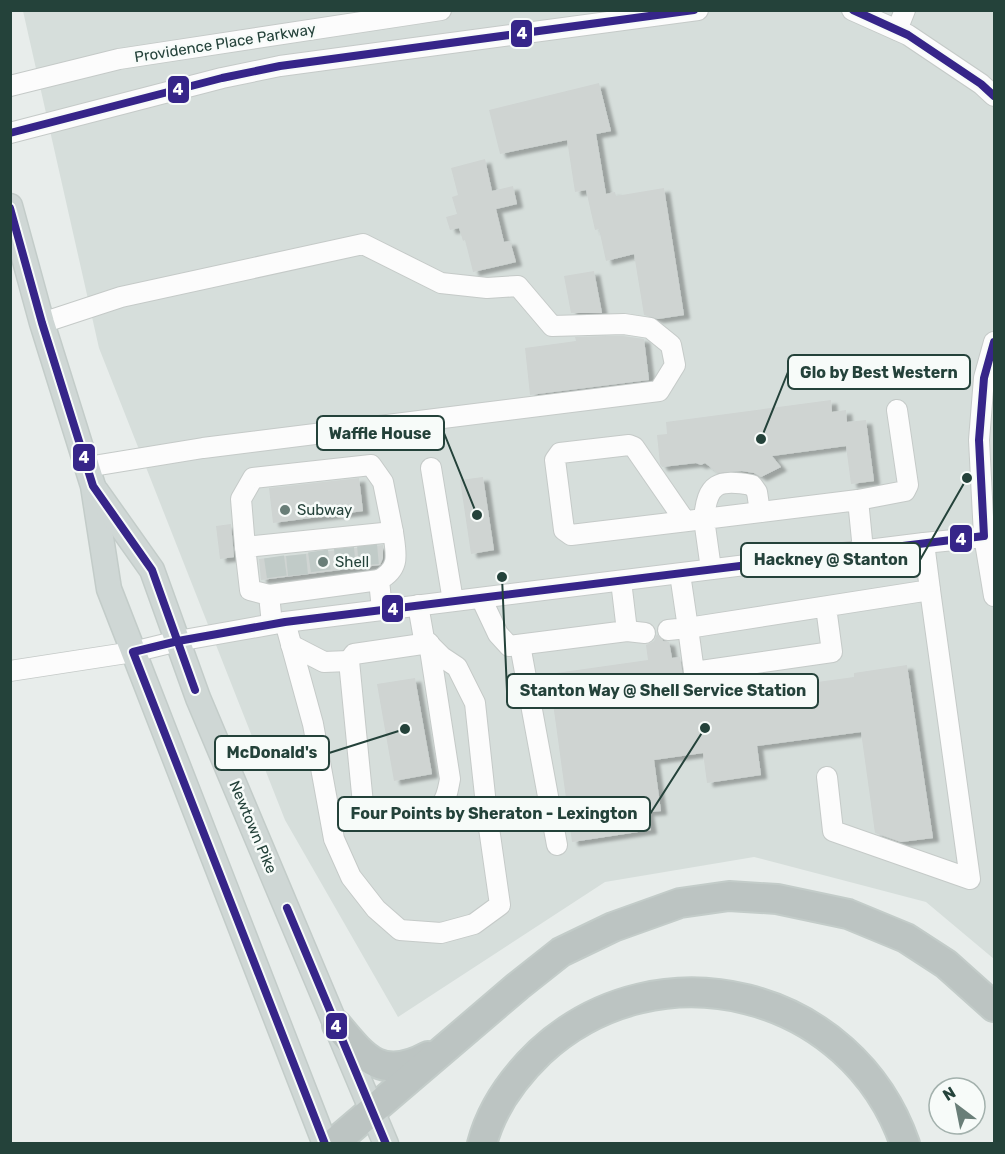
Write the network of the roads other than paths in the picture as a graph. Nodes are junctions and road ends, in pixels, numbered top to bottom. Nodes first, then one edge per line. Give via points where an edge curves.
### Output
1 (441, 10) edge
2 (698, 10) edge
3 (852, 10) edge
4 (905, 10) edge
5 (897, 30) junction
6 (10, 86) edge
7 (994, 96) edge
8 (10, 133) edge
9 (10, 206) edge
10 (42, 323) junction
11 (994, 342) edge
12 (897, 410) dead end
13 (987, 462) edge
14 (430, 468) dead end
15 (90, 477) junction
16 (858, 500) junction
17 (760, 512) junction
18 (695, 520) junction
19 (393, 532) junction
20 (989, 536) edge
21 (924, 543) junction
22 (245, 547) junction
23 (863, 550) junction
24 (711, 569) junction
25 (680, 574) junction
26 (373, 576) junction
27 (621, 581) junction
28 (275, 589) junction
29 (930, 590) junction
30 (994, 596) edge
31 (482, 598) junction
32 (453, 601) junction
33 (418, 605) junction
34 (826, 607) junction
35 (382, 610) junction
36 (278, 623) junction
37 (688, 628) junction
38 (668, 630) dead end
39 (178, 641) junction
40 (429, 643) junction
41 (291, 645) junction
42 (520, 645) junction
43 (133, 652) junction
44 (349, 661) junction
45 (10, 671) edge
46 (827, 777) dead end
47 (557, 845) dead end
48 (994, 1007) edge
49 (337, 1025) junction
50 (446, 1047) junction
51 (373, 1111) junction
52 (325, 1143) edge
53 (333, 1143) edge
54 (386, 1143) edge
55 (482, 1143) edge
56 (905, 1143) edge

1 - 6 street, Providence Place Parkway via 130,57
2 - 8 street via 280,66
3 - 5 street
4 - 5 street
5 - 7 street
9 - 10 main road, Newtown Pike
10 - 15 main road, Newtown Pike
10 - 15 street via 121,297 363,244 441,283 486,288 518,286 552,326 624,324 650,328 671,345 675,365 659,391 203,448
11 - 13 street via 984,378 979,440
12 - 16 street via 907,489
13 - 20 street
14 - 32 street
15 - 39 main road, Newtown Pike via 152,570
15 - 43 main road, Newtown Pike via 109,589
16 - 17 street
16 - 23 street
17 - 18 street
17 - 18 street via 752,485 724,482 712,489
18 - 18 street via 571,535 564,530 556,456 629,445 638,450
18 - 24 street
19 - 22 street via 366,540 274,551
19 - 22 street via 383,482 371,465 253,478 241,499
19 - 26 street via 396,561 390,574
20 - 21 street
20 - 30 street
21 - 23 street
21 - 29 street
22 - 28 street via 250,590
23 - 24 street
24 - 25 street
25 - 27 street
25 - 37 street
26 - 28 street
26 - 35 street
27 - 31 street
27 - 42 street via 636,632
28 - 36 street
29 - 34 street
29 - 46 street via 970,879 833,831
31 - 32 street
31 - 42 street via 498,634 509,646
32 - 33 street
33 - 35 street
33 - 40 street via 424,639
34 - 37 street
34 - 37 street via 832,652 694,672
35 - 36 street
36 - 39 street
36 - 41 street
37 - 38 street
39 - 43 street
39 - 49 main road, Newtown Pike
40 - 41 street via 457,667 476,703 500,905 474,924 441,933 400,930 376,909 351,877 334,839 313,724
40 - 44 street via 354,654
40 - 44 street via 450,780 440,806 398,822 385,820 363,804
41 - 44 street via 324,662
42 - 47 street
43 - 45 street
43 - 52 main road, Newtown Pike
48 - 50 highway via 946,964 906,938 849,914 777,899 729,896 680,903 561,952
49 - 50 highway via 366,1058 390,1067 416,1063
49 - 51 main road, Newtown Pike
50 - 51 highway
51 - 53 highway
51 - 54 main road, Newtown Pike
55 - 56 highway via 503,1096 529,1063 555,1039 584,1020 617,1006 653,995 685,993 745,997 776,1006 826,1035 856,1062 880,1093

